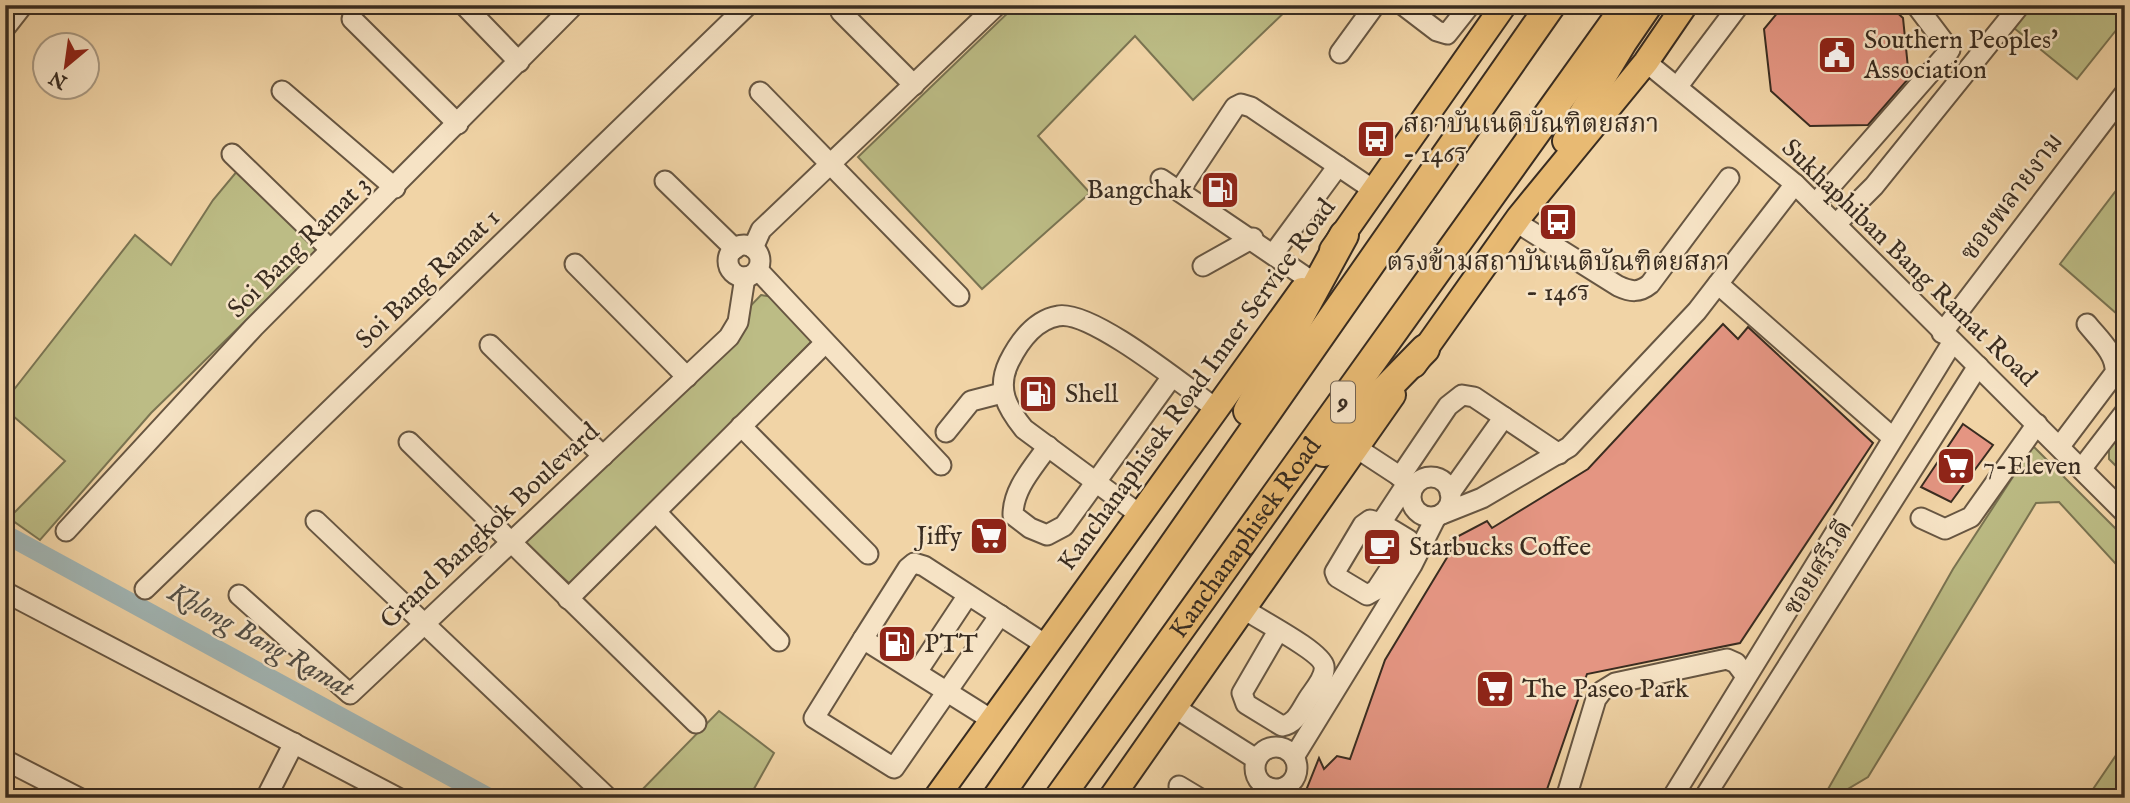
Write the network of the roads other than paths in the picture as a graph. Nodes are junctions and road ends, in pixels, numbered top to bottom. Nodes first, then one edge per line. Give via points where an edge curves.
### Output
1 (23, 5) edge
2 (464, 5) edge
3 (574, 5) edge
4 (748, 5) edge
5 (997, 5) edge
6 (1375, 5) edge
7 (1403, 5) edge
8 (1470, 5) edge
9 (1504, 5) edge
10 (1519, 5) edge
11 (1551, 5) edge
12 (1628, 5) edge
13 (1650, 5) edge
14 (1685, 5) edge
15 (1739, 5) edge
16 (1916, 5) edge
17 (2020, 5) edge
18 (841, 12) dead end
19 (352, 19) dead end
20 (5, 28) edge
21 (1340, 53) dead end
22 (519, 62) junction
23 (1646, 62) junction
24 (914, 85) junction
25 (1678, 86) junction
26 (282, 91) dead end
27 (760, 92) dead end
28 (2125, 93) edge
29 (1432, 111) junction
30 (458, 124) junction
31 (232, 154) dead end
32 (830, 164) junction
33 (1338, 166) junction
34 (1729, 178) dead end
35 (1161, 179) dead end
36 (665, 181) dead end
37 (1795, 184) junction
38 (395, 188) junction
39 (1180, 190) junction
40 (1375, 191) junction
41 (1815, 204) junction
42 (1518, 220) junction
43 (1836, 224) junction
44 (1344, 235) junction
45 (1252, 239) junction
46 (744, 248) junction
47 (330, 249) junction
48 (1274, 253) junction
49 (575, 264) dead end
50 (1203, 266) dead end
51 (751, 274) junction
52 (1310, 280) junction
53 (1718, 284) junction
54 (959, 296) dead end
55 (2087, 324) dead end
56 (1947, 338) junction
57 (825, 343) junction
58 (490, 345) dead end
59 (1425, 349) junction
60 (1978, 366) junction
61 (687, 377) junction
62 (1171, 377) junction
63 (1002, 394) junction
64 (1218, 410) junction
65 (2125, 412) edge
66 (1504, 417) junction
67 (2037, 424) junction
68 (741, 426) junction
69 (946, 432) dead end
70 (1892, 437) junction
71 (410, 442) dead end
72 (1048, 446) junction
73 (2060, 446) junction
74 (1355, 447) junction
75 (1559, 454) junction
76 (603, 456) junction
77 (941, 465) dead end
78 (2082, 468) junction
79 (1097, 480) junction
80 (1407, 482) junction
81 (1450, 493) junction
82 (656, 512) junction
83 (2125, 513) edge
84 (1139, 514) junction
85 (1263, 514) junction
86 (1434, 515) junction
87 (1921, 518) dead end
88 (316, 521) dead end
89 (1381, 523) junction
90 (1183, 530) junction
91 (66, 531) dead end
92 (1409, 540) junction
93 (510, 544) junction
94 (867, 554) dead end
95 (145, 589) dead end
96 (5, 592) edge
97 (239, 595) dead end
98 (968, 595) junction
99 (568, 599) junction
100 (1244, 610) junction
101 (1000, 615) junction
102 (425, 624) junction
103 (1278, 631) junction
104 (863, 639) junction
105 (779, 641) dead end
106 (1046, 645) junction
107 (917, 672) junction
108 (1745, 675) junction
109 (948, 691) junction
110 (1174, 708) junction
111 (992, 720) junction
112 (696, 723) dead end
113 (294, 743) junction
114 (1294, 757) junction
115 (1256, 759) junction
116 (5, 760) edge
117 (1179, 786) dead end
118 (1265, 792) edge
119 (79, 798) edge
120 (266, 798) edge
121 (398, 798) edge
122 (608, 798) edge
123 (936, 798) edge
124 (997, 798) edge
125 (1059, 798) edge
126 (1111, 798) edge
127 (1199, 798) edge
128 (1566, 798) edge
129 (1672, 798) edge
130 (1704, 798) edge

1 - 20 street
2 - 22 street
3 - 22 street, Soi Bang Ramat 3
4 - 95 street, Soi Bang Ramat 1
5 - 24 street
6 - 21 street
7 - 8 street via 1447,34
9 - 29 main road, Kanchanaphisek Road Inner Service Road
10 - 29 main road
11 - 90 highway, Kanchanaphisek Road / 9
12 - 85 highway, Kanchanaphisek Road / 9
13 - 42 main road
14 - 23 main road
15 - 25 street
16 - 41 street via 1950,50
17 - 43 street via 1874,186
18 - 24 street
19 - 30 street
22 - 30 street, Soi Bang Ramat 3
23 - 25 street, Sukhaphiban Bang Ramat Road
23 - 42 main road
24 - 32 street
25 - 37 street, Sukhaphiban Bang Ramat Road
26 - 38 street
27 - 32 street
28 - 56 street, ซอยพลายงาม
29 - 40 main road, Kanchanaphisek Road Inner Service Road
30 - 38 street, Soi Bang Ramat 3
31 - 47 street
32 - 46 street
32 - 54 street
33 - 39 street via 1241,104
33 - 40 street
33 - 48 street
34 - 42 street via 1642,290 1618,286
35 - 39 street
36 - 46 street
37 - 41 street, Sukhaphiban Bang Ramat Road
37 - 53 street
38 - 47 street, Soi Bang Ramat 3
39 - 45 street
40 - 44 main road, Kanchanaphisek Road Inner Service Road
41 - 43 street, Sukhaphiban Bang Ramat Road
42 - 59 main road
43 - 56 street, Sukhaphiban Bang Ramat Road
44 - 52 main road, Kanchanaphisek Road Inner Service Road
44 - 90 highway
45 - 48 street
45 - 50 street
46 - 51 street via 759,256
46 - 51 street via 729,255 729,266 736,275
47 - 91 street, Soi Bang Ramat 3
48 - 52 street
49 - 61 street
51 - 57 street
51 - 61 street, Grand Bangkok Boulevard via 738,322 729,337
52 - 64 main road, Kanchanaphisek Road Inner Service Road
53 - 70 street
53 - 75 street via 1680,330
55 - 73 street via 2112,355 2115,373
56 - 60 street, Sukhaphiban Bang Ramat Road
56 - 70 street, ซอยพลายงาม
57 - 68 street
57 - 77 street
58 - 76 street
59 - 74 main road
59 - 85 highway
60 - 67 street, Sukhaphiban Bang Ramat Road
60 - 130 street, ซอยศรีวดี
61 - 76 street, Grand Bangkok Boulevard
62 - 63 street via 1104,329 1059,316 1020,341 1007,366
62 - 64 street
62 - 79 street
63 - 69 street via 971,401
63 - 72 street via 1024,429
64 - 84 main road, Kanchanaphisek Road Inner Service Road
65 - 78 street
66 - 75 street
66 - 80 street via 1474,397 1459,397 1448,406
66 - 81 street
67 - 73 street, Sukhaphiban Bang Ramat Road
67 - 87 street via 1971,517 1945,529
68 - 82 street
68 - 94 street
70 - 108 street, ซอยพลายงาม
71 - 93 street
72 - 79 street
72 - 79 street via 1016,494 1013,515 1020,522 1037,532 1056,533
73 - 78 street, Sukhaphiban Bang Ramat Road
74 - 80 street
74 - 100 main road
75 - 86 street via 1482,498
76 - 93 street, Grand Bangkok Boulevard
78 - 83 street, Sukhaphiban Bang Ramat Road
79 - 84 street
80 - 81 street via 1434,477 1446,484
80 - 86 street via 1417,511
80 - 89 street
81 - 86 street via 1450,503
82 - 99 street
82 - 105 street
84 - 106 main road, Kanchanaphisek Road Inner Service Road
85 - 125 highway, Kanchanaphisek Road / 9
86 - 92 street
86 - 114 street via 1412,565
88 - 102 street
89 - 92 street
89 - 92 street via 1366,522 1336,566 1337,577 1371,594
90 - 124 highway, Kanchanaphisek Road / 9
93 - 99 street
93 - 102 street, Grand Bangkok Boulevard
96 - 113 street
97 - 102 street, Grand Bangkok Boulevard via 350,694
98 - 101 street
98 - 104 street via 914,563
98 - 107 street
99 - 112 street
100 - 103 street
100 - 110 main road
101 - 106 street
101 - 109 street
102 - 122 street
103 - 103 street via 1242,693 1246,704 1282,726 1296,718 1324,667 1319,657
104 - 107 street
104 - 109 street via 814,718 894,768
106 - 111 main road, Kanchanaphisek Road Inner Service Road
107 - 109 street
108 - 128 street via 1727,659 1615,683 1602,691
108 - 129 street, ซอยพลายงาม
109 - 111 street
110 - 115 street
110 - 126 main road
111 - 123 main road, Kanchanaphisek Road Inner Service Road
113 - 120 street
113 - 121 street
114 - 115 street via 1277,746 1263,750
114 - 118 street via 1297,770 1292,782
115 - 118 street via 1256,777
116 - 119 street
117 - 127 street

